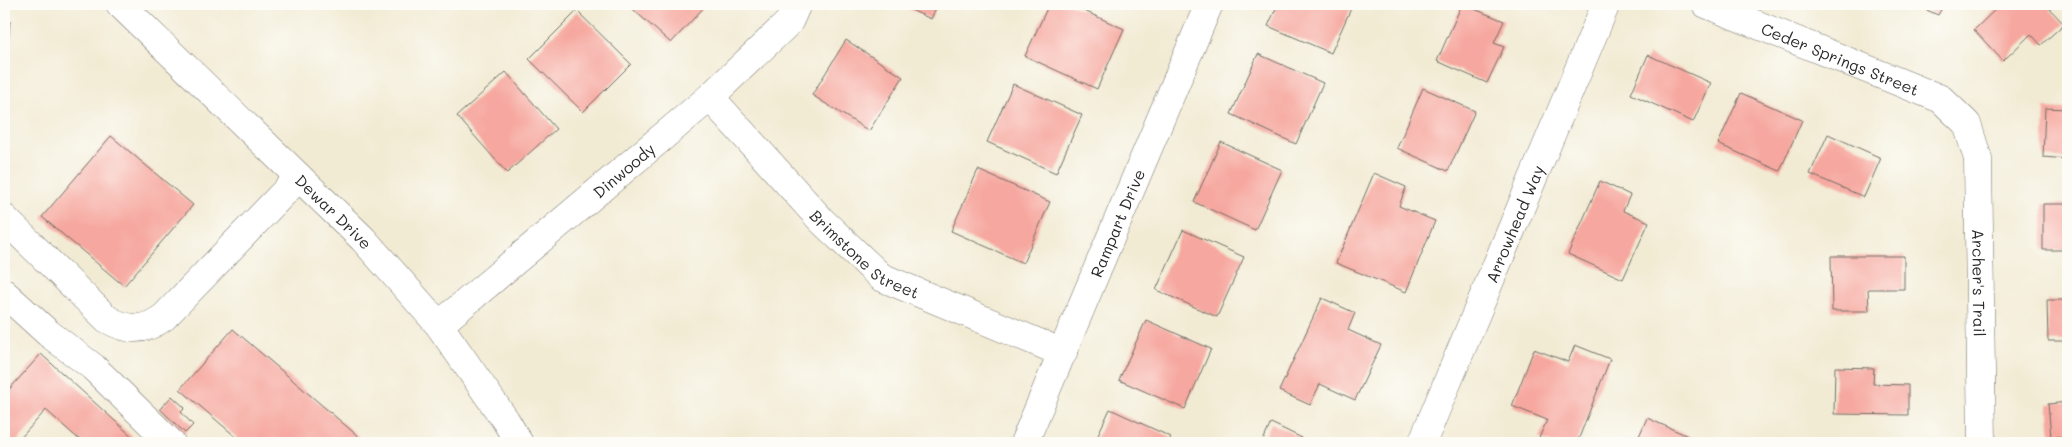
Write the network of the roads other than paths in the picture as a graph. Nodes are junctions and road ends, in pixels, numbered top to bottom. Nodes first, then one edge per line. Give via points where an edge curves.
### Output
1 (120, 4) edge
2 (797, 4) edge
3 (1209, 4) edge
4 (1606, 4) edge
5 (1706, 4) edge
6 (710, 97) junction
7 (1968, 124) joint
8 (299, 177) junction
9 (4, 218) edge
10 (4, 293) edge
11 (439, 325) junction
12 (1063, 353) junction
13 (171, 443) edge
14 (520, 443) edge
15 (1024, 443) edge
16 (1422, 443) edge
17 (1982, 443) edge

1 - 8 street, Dewar Drive
2 - 6 street, Dinwoody via 789,22
3 - 12 street, Rampart Drive
4 - 16 street, Arrowhead Way
5 - 7 street, Ceder Springs Street via 1941,99
6 - 11 street, Dinwoody
6 - 12 street, Brimstone Street via 822,220 882,277
7 - 17 street, Archer's Trail via 1978,159
8 - 9 street via 164,317 154,325 136,329 121,327 107,319
8 - 11 street, Dewar Drive via 363,238
10 - 13 street via 48,333 93,367
11 - 14 street, Dewar Drive
12 - 15 street, Rampart Drive

